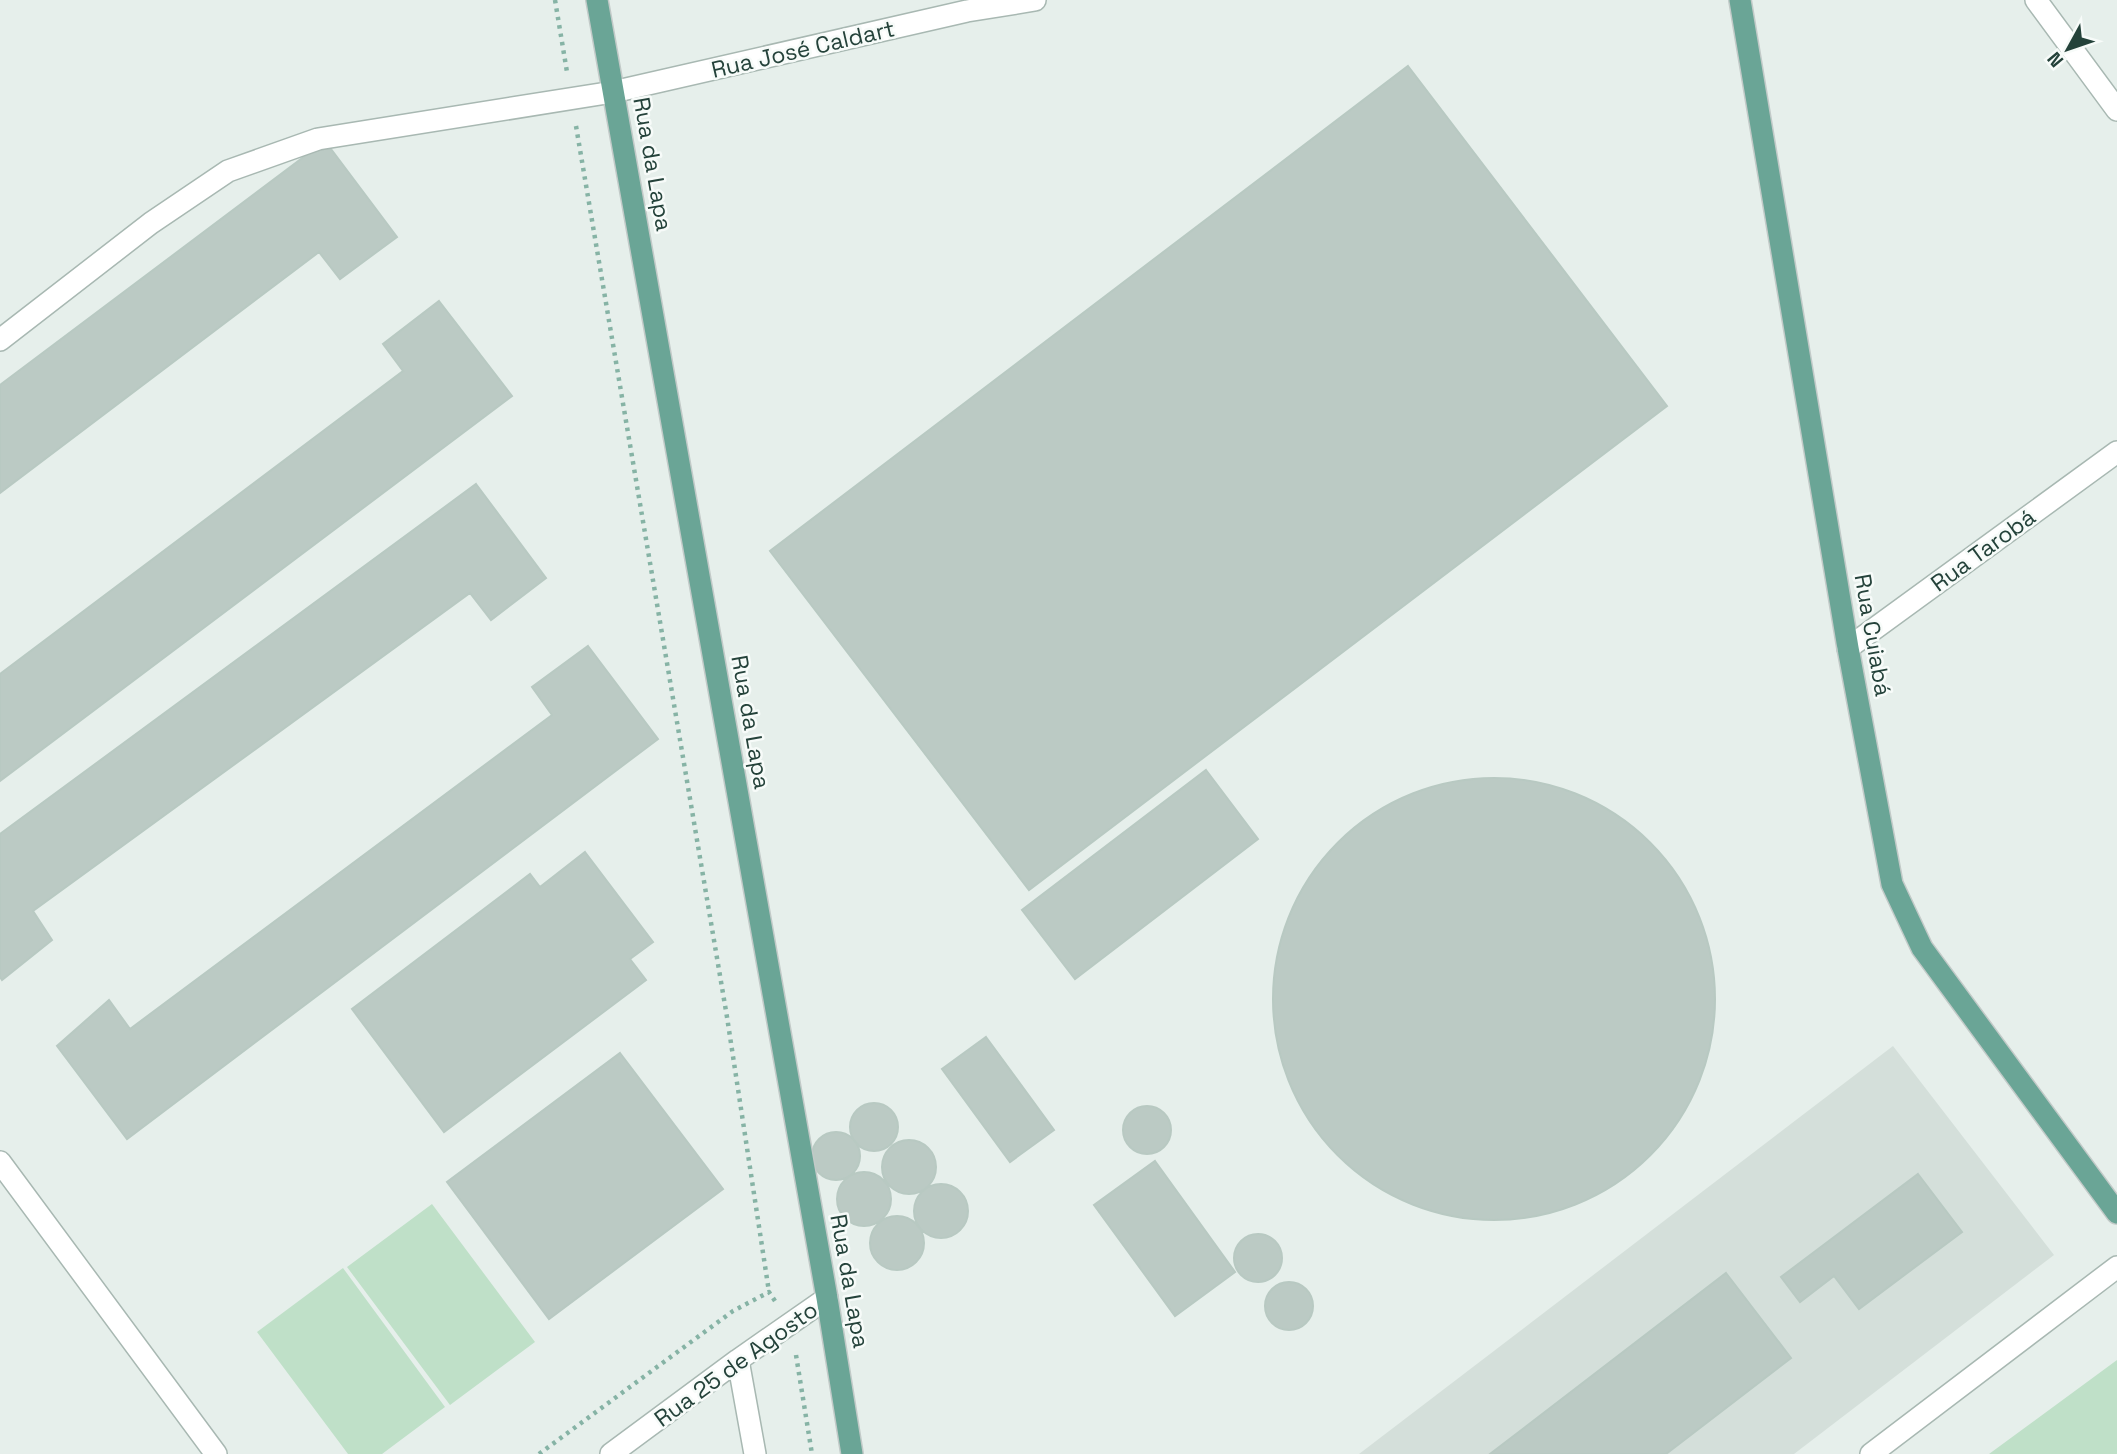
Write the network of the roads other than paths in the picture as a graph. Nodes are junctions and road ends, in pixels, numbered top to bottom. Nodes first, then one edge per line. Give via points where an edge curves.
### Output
1 (597, 0) edge
2 (1035, 0) edge
3 (1740, 0) edge
4 (2036, 0) edge
5 (966, 6) edge
6 (613, 92) junction
7 (2117, 110) edge
8 (0, 340) edge
9 (2117, 452) edge
10 (1849, 648) junction
11 (0, 1162) edge
12 (2117, 1213) edge
13 (2117, 1267) edge
14 (827, 1298) junction
15 (738, 1360) junction
16 (216, 1454) edge
17 (611, 1454) edge
18 (755, 1454) edge
19 (852, 1454) edge
20 (1871, 1454) edge

1 - 6 main road, Rua da Lapa
2 - 5 street, Rua José Caldart
3 - 10 main road, Rua Cuiabá
4 - 7 street
5 - 6 street, Rua José Caldart
6 - 8 street, Rua José Caldart via 318,139 228,171 151,223
6 - 14 main road, Rua da Lapa
9 - 10 street, Rua Tarobá
10 - 12 main road, Rua Cuiabá via 1892,884 1917,937
11 - 16 street
13 - 20 street
14 - 15 street, Rua 25 de Agosto
14 - 19 main road, Rua da Lapa
15 - 17 street, Rua 25 de Agosto
15 - 18 street

